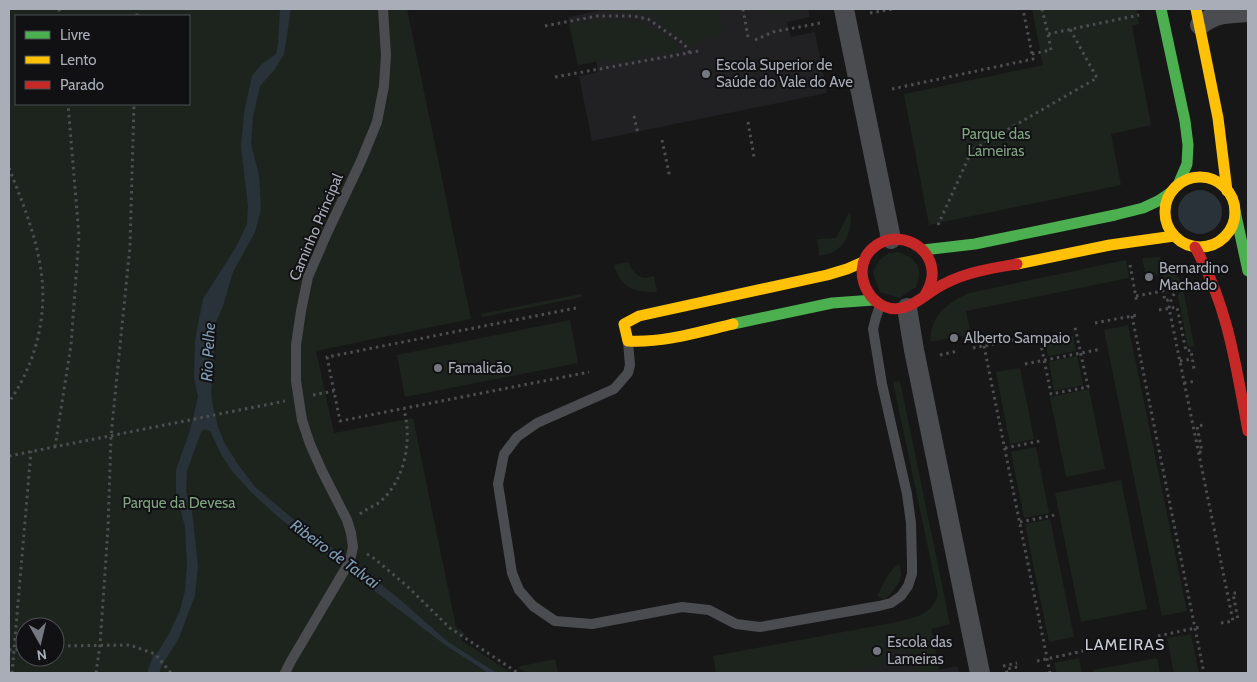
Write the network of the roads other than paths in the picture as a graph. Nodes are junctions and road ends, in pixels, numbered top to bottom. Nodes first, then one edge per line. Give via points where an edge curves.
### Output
1 (383, 9) edge
2 (844, 9) edge
3 (1160, 9) edge
4 (1248, 12) edge
5 (1198, 17) edge
6 (1174, 189) junction
7 (1227, 191) junction
8 (1235, 211) junction
9 (1174, 236) junction
10 (891, 239) junction
11 (1195, 247) junction
12 (923, 250) junction
13 (864, 262) junction
14 (1248, 271) edge
15 (925, 295) junction
16 (877, 303) junction
17 (907, 308) junction
18 (628, 341) junction
19 (1248, 431) edge
20 (286, 673) edge
21 (980, 673) edge

1 - 20 lane, Caminho Principal via 386,55 377,122 308,277 296,345 296,381 302,420 322,471 347,520 353,547 350,561
2 - 10 street
3 - 6 street via 1188,145 1186,164
4 - 5 street via 1225,13 1206,20
5 - 7 street via 1218,118
6 - 7 street via 1187,179 1198,177 1209,178
6 - 9 street via 1164,215
6 - 12 street via 1143,208 1115,215 975,244
7 - 8 street
8 - 11 street via 1233,223 1218,242
8 - 14 street
9 - 11 street
9 - 15 street via 1121,243 980,271 956,278
10 - 12 street via 903,239
10 - 13 street via 879,243
11 - 19 street via 1210,273 1219,298
12 - 15 street via 932,267 930,287
13 - 16 street via 864,287
13 - 18 street via 826,275 639,316 624,324
15 - 17 street
16 - 17 street via 889,308
16 - 18 street via 832,303 665,340
16 - 18 lane via 873,328 911,523 912,574 908,586 891,603 760,627 736,624 709,610 682,607 592,624 555,621 533,606 519,590 512,573 498,484 504,454 517,437 537,423 614,389 628,373
17 - 21 street

